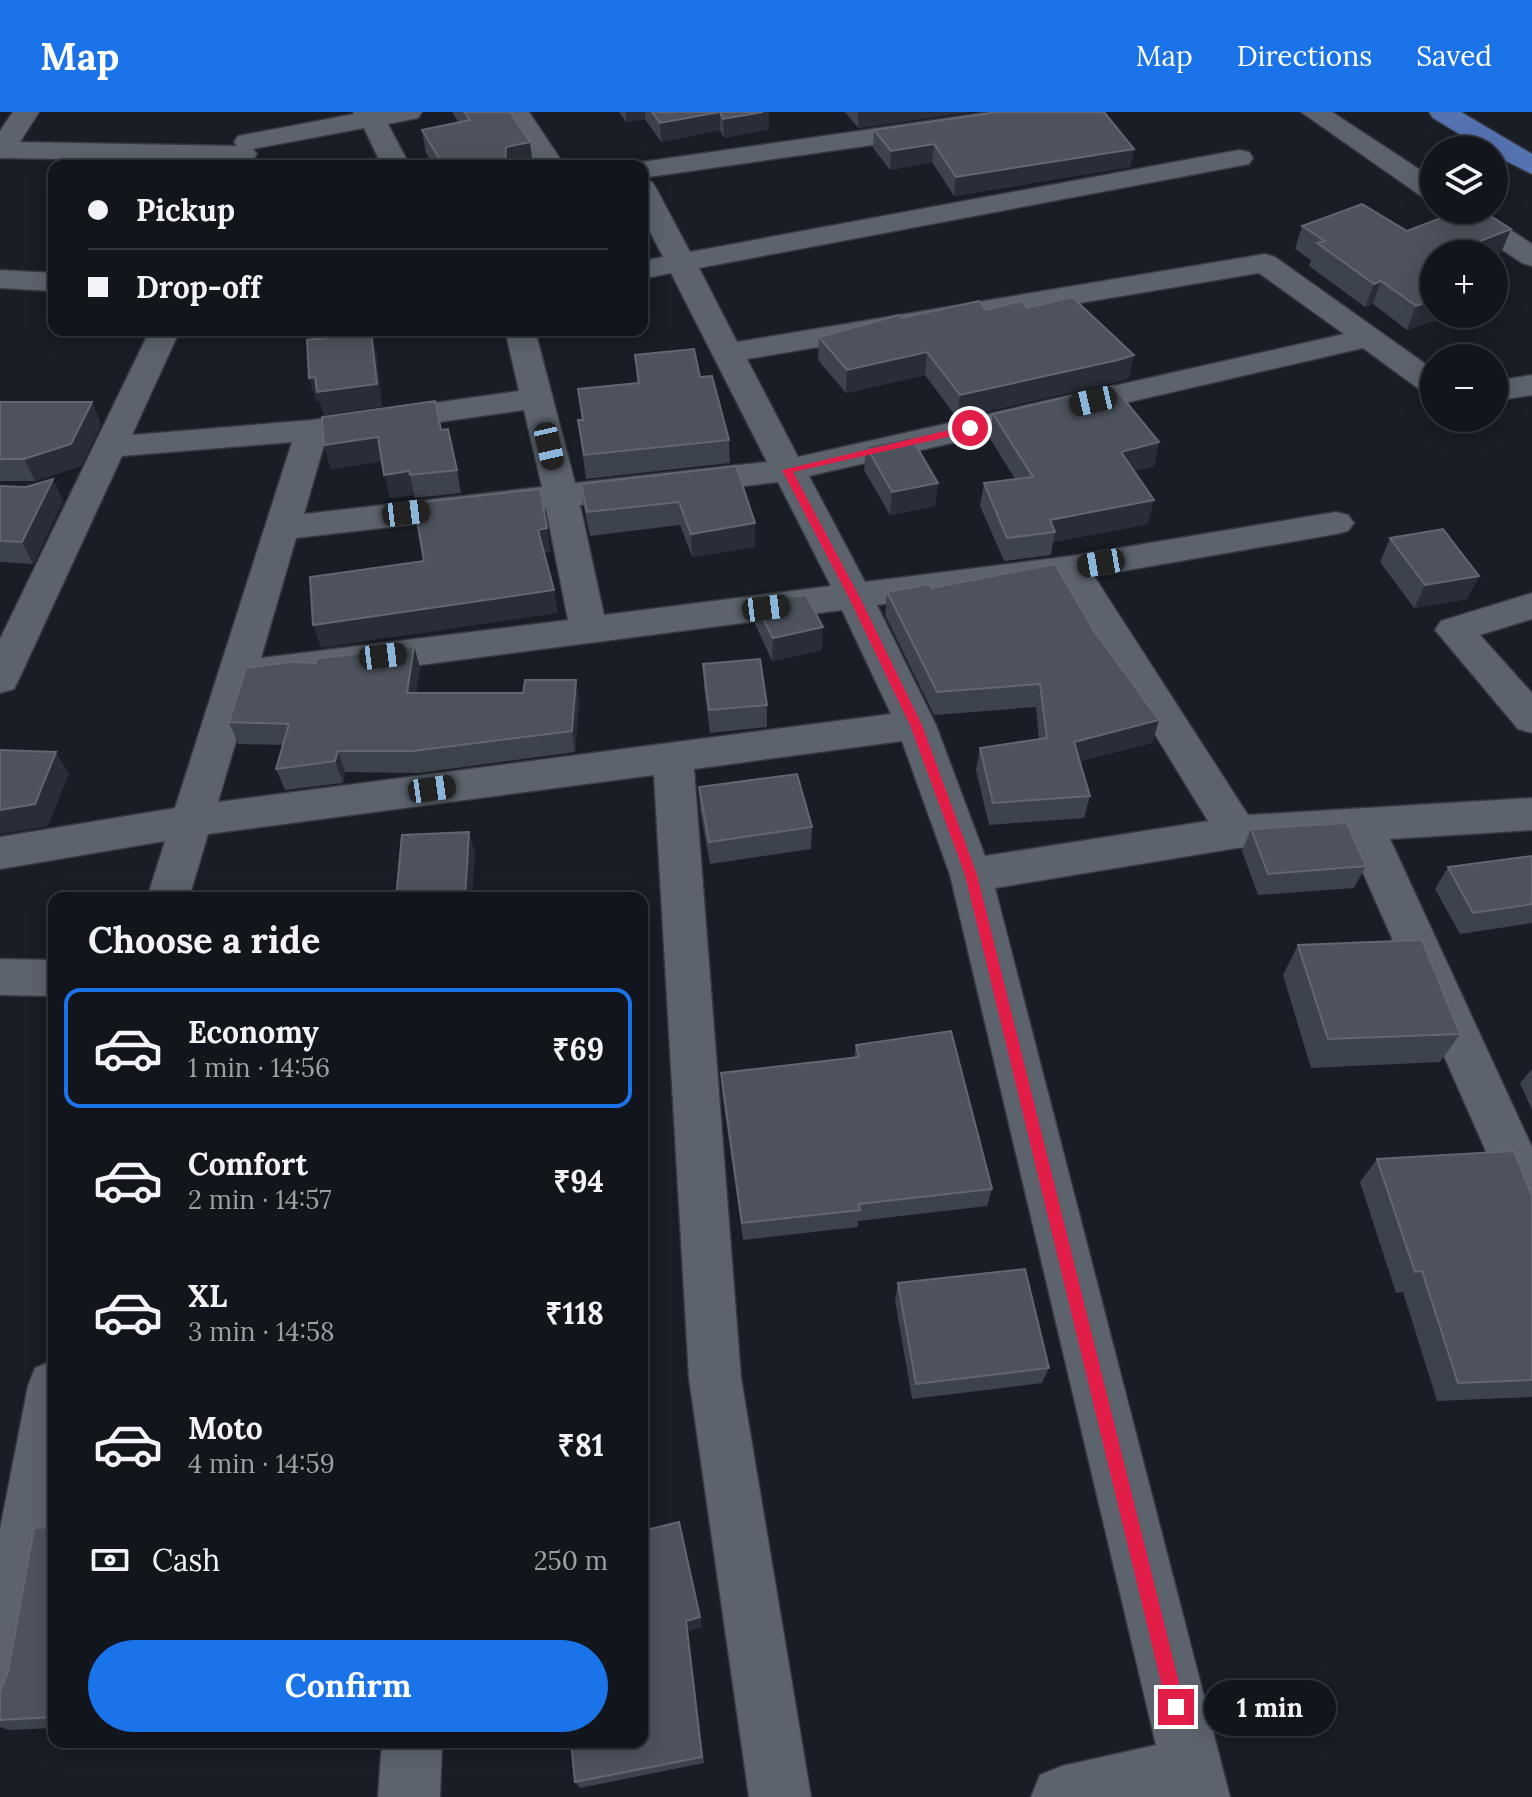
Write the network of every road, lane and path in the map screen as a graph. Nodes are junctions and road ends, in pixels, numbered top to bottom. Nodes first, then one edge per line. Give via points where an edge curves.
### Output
1 (26, 112) edge
2 (262, 112) edge
3 (409, 112) edge
4 (516, 112) edge
5 (1047, 112) edge
6 (1314, 112) edge
7 (1442, 112) edge
8 (369, 115) edge
9 (0, 150) edge
10 (243, 154) edge
11 (1239, 158) dead end
12 (393, 160) edge
13 (547, 160) edge
14 (1532, 166) edge
15 (648, 169) edge
16 (1420, 183) edge
17 (648, 212) edge
18 (1482, 224) edge
19 (1532, 257) edge
20 (662, 267) edge
21 (0, 279) edge
22 (48, 282) edge
23 (168, 336) edge
24 (522, 336) edge
25 (1368, 338) junction
26 (726, 353) junction
27 (1420, 375) edge
28 (1532, 385) edge
29 (1508, 389) edge
30 (538, 398) junction
31 (312, 430) junction
32 (105, 460) junction
33 (787, 470) junction
34 (49, 491) edge
35 (561, 495) junction
36 (1336, 523) dead end
37 (282, 528) junction
38 (1071, 568) junction
39 (855, 598) junction
40 (1532, 606) edge
41 (589, 630) junction
42 (237, 675) junction
43 (0, 679) edge
44 (1532, 719) edge
45 (916, 725) junction
46 (673, 757) junction
47 (1532, 814) edge
48 (191, 821) junction
49 (1362, 823) junction
50 (1237, 832) junction
51 (0, 853) edge
52 (971, 875) junction
53 (170, 892) edge
54 (0, 977) edge
55 (48, 978) edge
56 (1532, 1201) edge
57 (48, 1419) edge
58 (0, 1682) edge
59 (412, 1748) edge
60 (1195, 1783) edge
61 (409, 1797) edge
62 (780, 1797) edge
63 (1062, 1797) edge

1 - 9 street
2 - 10 street
3 - 8 street
4 - 13 street
5 - 15 street
6 - 16 street
7 - 14 main road
8 - 10 street
8 - 12 street
9 - 10 street
11 - 20 street
17 - 20 street
18 - 19 street
20 - 26 street
21 - 22 street
23 - 32 street
24 - 30 street
25 - 26 street via 1265,263
25 - 27 street
25 - 33 street
26 - 33 street
28 - 29 street
30 - 31 street
30 - 35 street
31 - 32 street
31 - 37 street
32 - 34 street
32 - 43 street
33 - 35 street
33 - 39 street
35 - 37 street
35 - 41 street
36 - 38 street
37 - 42 street
38 - 39 street
38 - 50 street
39 - 41 street
39 - 45 street
40 - 44 street via 1454,630
41 - 42 street
42 - 48 street
45 - 46 street
45 - 52 street
46 - 48 street
46 - 62 street via 715,1378
47 - 49 street
48 - 51 street
48 - 53 street
49 - 50 street
49 - 56 street
50 - 52 street
52 - 60 street
54 - 55 street
57 - 58 street
59 - 61 street
60 - 63 street

